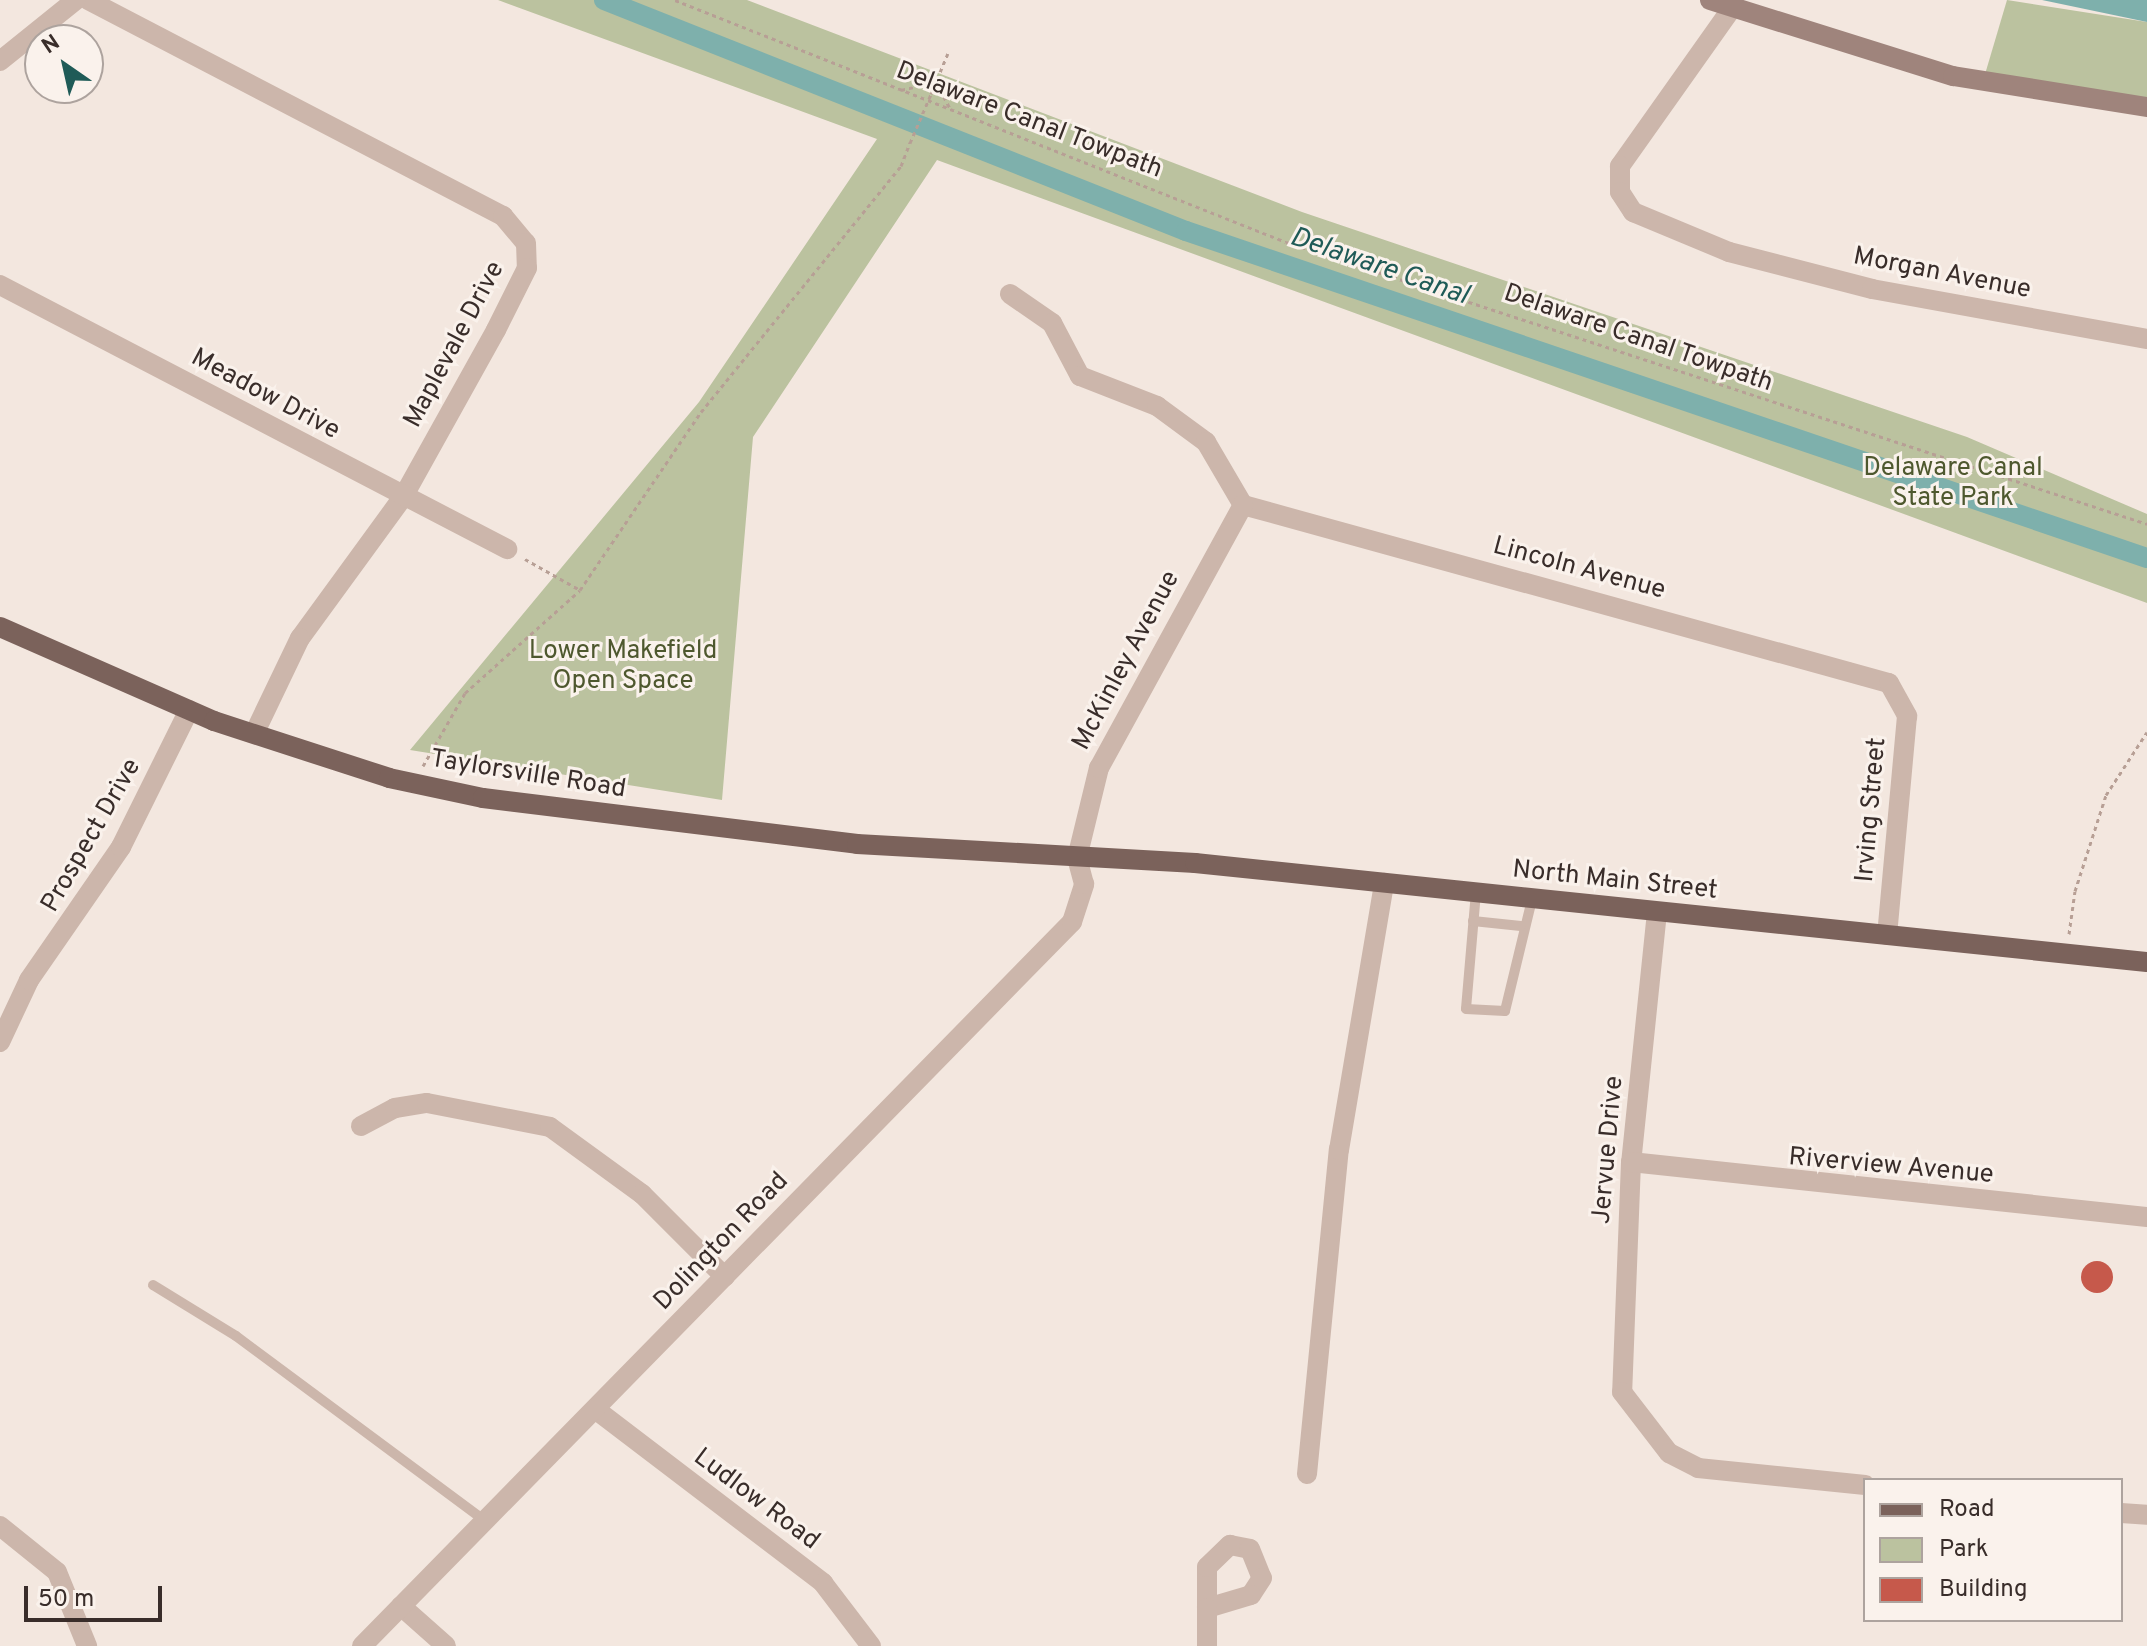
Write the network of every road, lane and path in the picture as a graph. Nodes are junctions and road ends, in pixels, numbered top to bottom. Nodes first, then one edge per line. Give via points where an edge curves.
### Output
1 (76, 0) edge
2 (88, 0) edge
3 (675, 0) edge
4 (1710, 0) edge
5 (1732, 8) junction
6 (948, 53) dead end
7 (0, 61) edge
8 (936, 82) junction
9 (901, 90) junction
10 (2147, 107) edge
11 (951, 111) junction
12 (0, 285) edge
13 (1010, 294) dead end
14 (2147, 339) edge
15 (403, 497) junction
16 (1240, 501) junction
17 (2147, 524) edge
18 (507, 549) joint
19 (580, 590) junction
20 (0, 627) edge
21 (1899, 692) joint
22 (189, 710) junction
23 (2147, 732) edge
24 (254, 734) junction
25 (413, 784) junction
26 (1077, 858) junction
27 (1384, 883) junction
28 (1476, 892) junction
29 (1532, 899) junction
30 (1657, 912) junction
31 (1473, 921) junction
32 (1521, 926) junction
33 (1887, 935) junction
34 (2067, 954) junction
35 (2147, 962) edge
36 (0, 1042) edge
37 (361, 1126) dead end
38 (1631, 1162) junction
39 (2147, 1217) edge
40 (725, 1277) junction
41 (153, 1285) dead end
42 (595, 1409) junction
43 (1307, 1474) dead end
44 (1863, 1485) edge
45 (2123, 1513) edge
46 (2147, 1515) edge
47 (485, 1521) junction
48 (0, 1526) edge
49 (401, 1606) junction
50 (1207, 1608) dead end
51 (87, 1646) edge
52 (362, 1646) edge
53 (446, 1646) edge
54 (871, 1646) edge
55 (1207, 1646) edge

1 - 7 street
2 - 15 street, Maplevale Drive via 503,216 520,234 527,268
3 - 9 path, Delaware Canal Towpath
4 - 5 main road
5 - 10 main road via 1953,76
5 - 14 street, Morgan Avenue via 1617,179 1625,202 1647,222 1729,252 1872,289
6 - 8 path
8 - 9 path
8 - 11 path
8 - 19 path, bridge via 901,166 701,412
9 - 11 path, Delaware Canal Towpath
11 - 17 path, Delaware Canal Towpath via 1286,242
12 - 15 street, Meadow Drive
13 - 16 street via 1052,323 1080,376 1157,406 1206,442
15 - 18 street, Meadow Drive
15 - 24 street, Maplevale Drive via 313,618
16 - 21 street, Lincoln Avenue via 1713,630 1874,677
16 - 26 street, McKinley Avenue via 1099,768
18 - 19 path
19 - 25 path via 465,693
20 - 22 main road, Taylorsville Road
21 - 33 street, Irving Street via 1907,716
22 - 24 main road, Taylorsville Road
22 - 36 street, Prospect Drive via 102,880 29,980
23 - 34 path via 2106,795 2075,891
24 - 25 main road, Taylorsville Road
25 - 26 main road, Taylorsville Road via 780,836
26 - 27 main road, North Main Street
26 - 40 street, Dolington Road via 1084,884 1072,922
27 - 28 main road, North Main Street
27 - 43 street via 1339,1150
28 - 29 main road, North Main Street
28 - 31 lane
29 - 30 main road, North Main Street
29 - 32 lane
30 - 33 main road, North Main Street
30 - 38 street, Jervue Drive
31 - 32 lane
31 - 32 lane via 1466,1009 1505,1011
33 - 34 main road, North Main Street
34 - 35 main road, North Main Street
37 - 40 street via 395,1108 427,1103 550,1127 642,1194
38 - 39 street, Riverview Avenue
38 - 44 street, Jervue Drive via 1622,1392 1669,1453 1698,1468
40 - 42 street, Dolington Road
41 - 47 lane via 236,1336
42 - 47 street, Dolington Road
42 - 54 street, Ludlow Road via 823,1583
45 - 46 street
47 - 49 street, Dolington Road
48 - 51 street via 57,1572
49 - 52 street, Dolington Road
49 - 53 street
50 - 55 street

